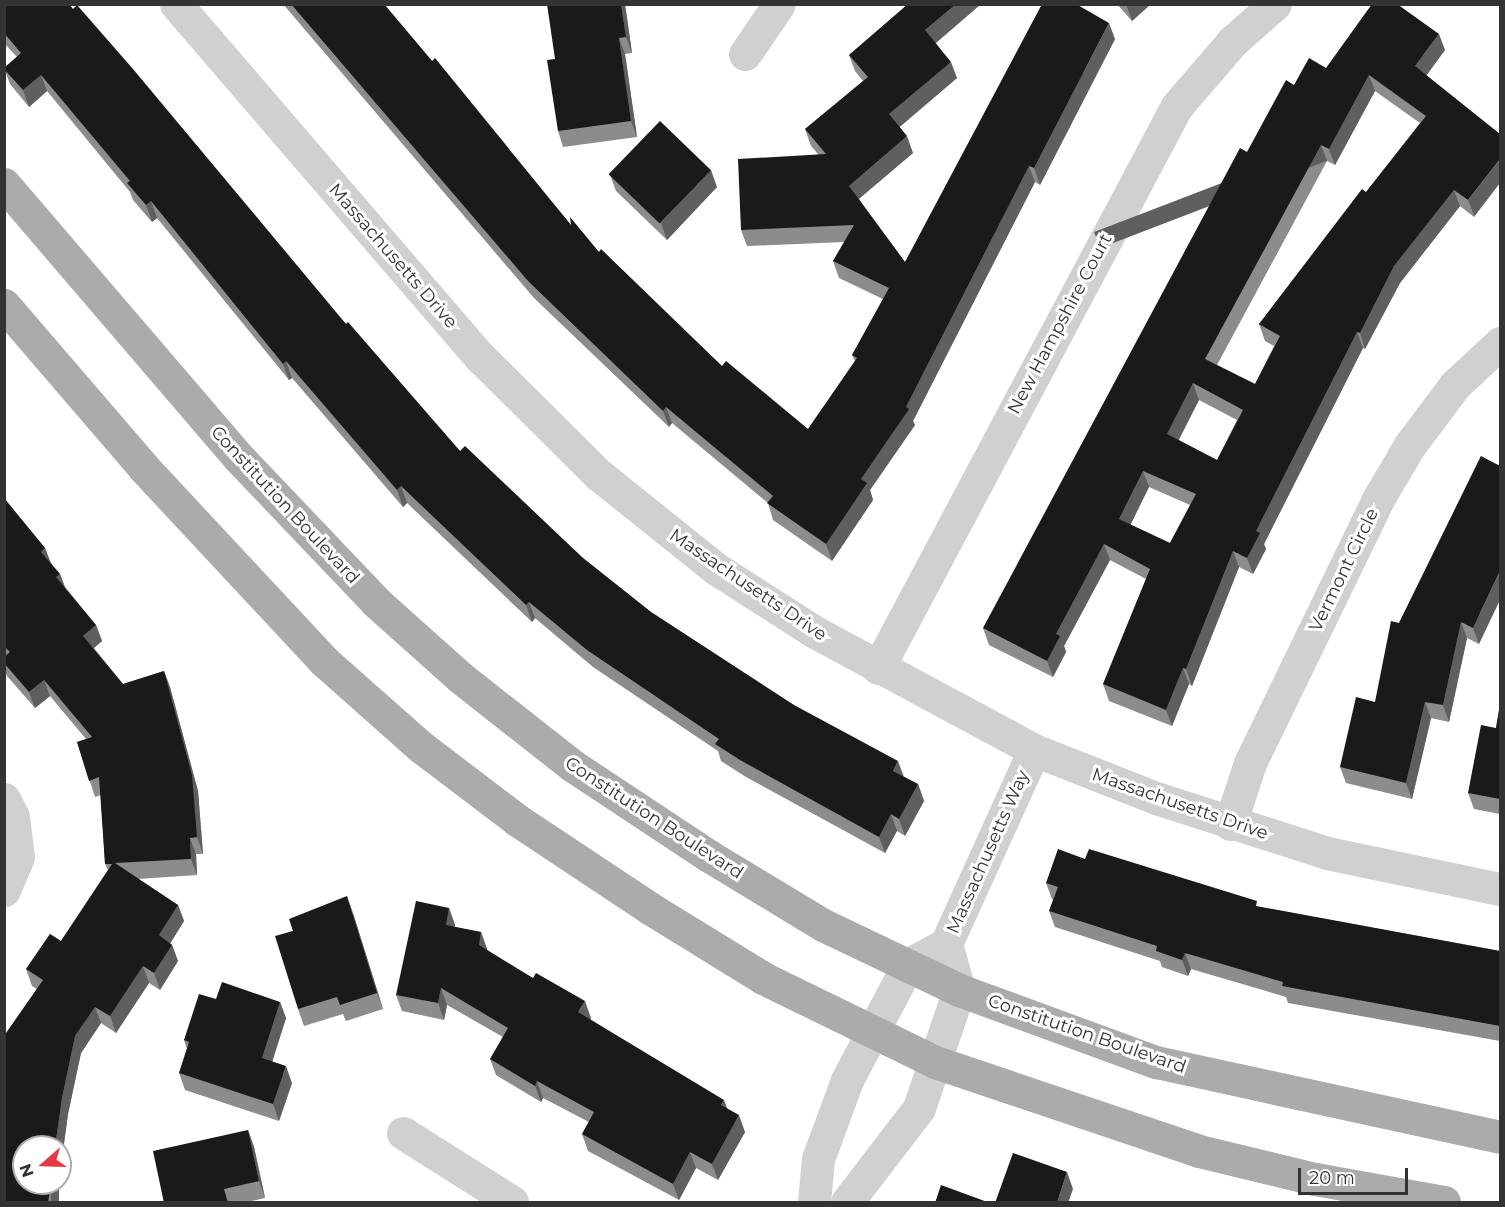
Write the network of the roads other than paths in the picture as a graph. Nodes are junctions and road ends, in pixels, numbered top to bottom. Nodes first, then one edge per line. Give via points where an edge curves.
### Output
1 (176, 4) edge
2 (779, 4) edge
3 (1275, 4) edge
4 (745, 54) dead end
5 (4, 184) edge
6 (4, 305) edge
7 (1500, 343) edge
8 (878, 668) junction
9 (1034, 750) junction
10 (4, 799) edge
11 (1230, 824) junction
12 (1500, 889) edge
13 (4, 890) edge
14 (946, 944) junction
15 (908, 965) junction
16 (959, 990) junction
17 (871, 1034) junction
18 (935, 1062) junction
19 (403, 1133) dead end
20 (1500, 1137) edge
21 (512, 1203) edge
22 (814, 1203) edge
23 (847, 1203) edge
24 (1444, 1203) edge

1 - 8 street, Massachusetts Drive via 481,358 548,427 625,497 715,568
2 - 4 street
3 - 8 street, New Hampshire Court via 1233,41 1177,106
5 - 15 main road, Constitution Boulevard via 240,459 376,602 461,678 573,766 709,856 823,925
6 - 17 main road via 238,572 325,662 421,747 517,820 651,909 763,978
7 - 11 street, Vermont Circle via 1455,385 1410,445 1377,501 1250,763
8 - 9 street, Massachusetts Drive
9 - 11 street, Massachusetts Drive
9 - 14 street, Massachusetts Way
10 - 13 street via 14,817 18,857
11 - 12 street, Massachusetts Drive via 1327,853
14 - 15 street
14 - 16 street, Massachusetts Way
15 - 16 main road, Constitution Boulevard
15 - 17 street
16 - 18 street
16 - 20 main road, Constitution Boulevard via 1156,1062
17 - 18 main road
17 - 22 street via 847,1080 818,1159
18 - 23 street via 914,1118
18 - 24 main road via 1199,1150 1315,1179
19 - 21 street

